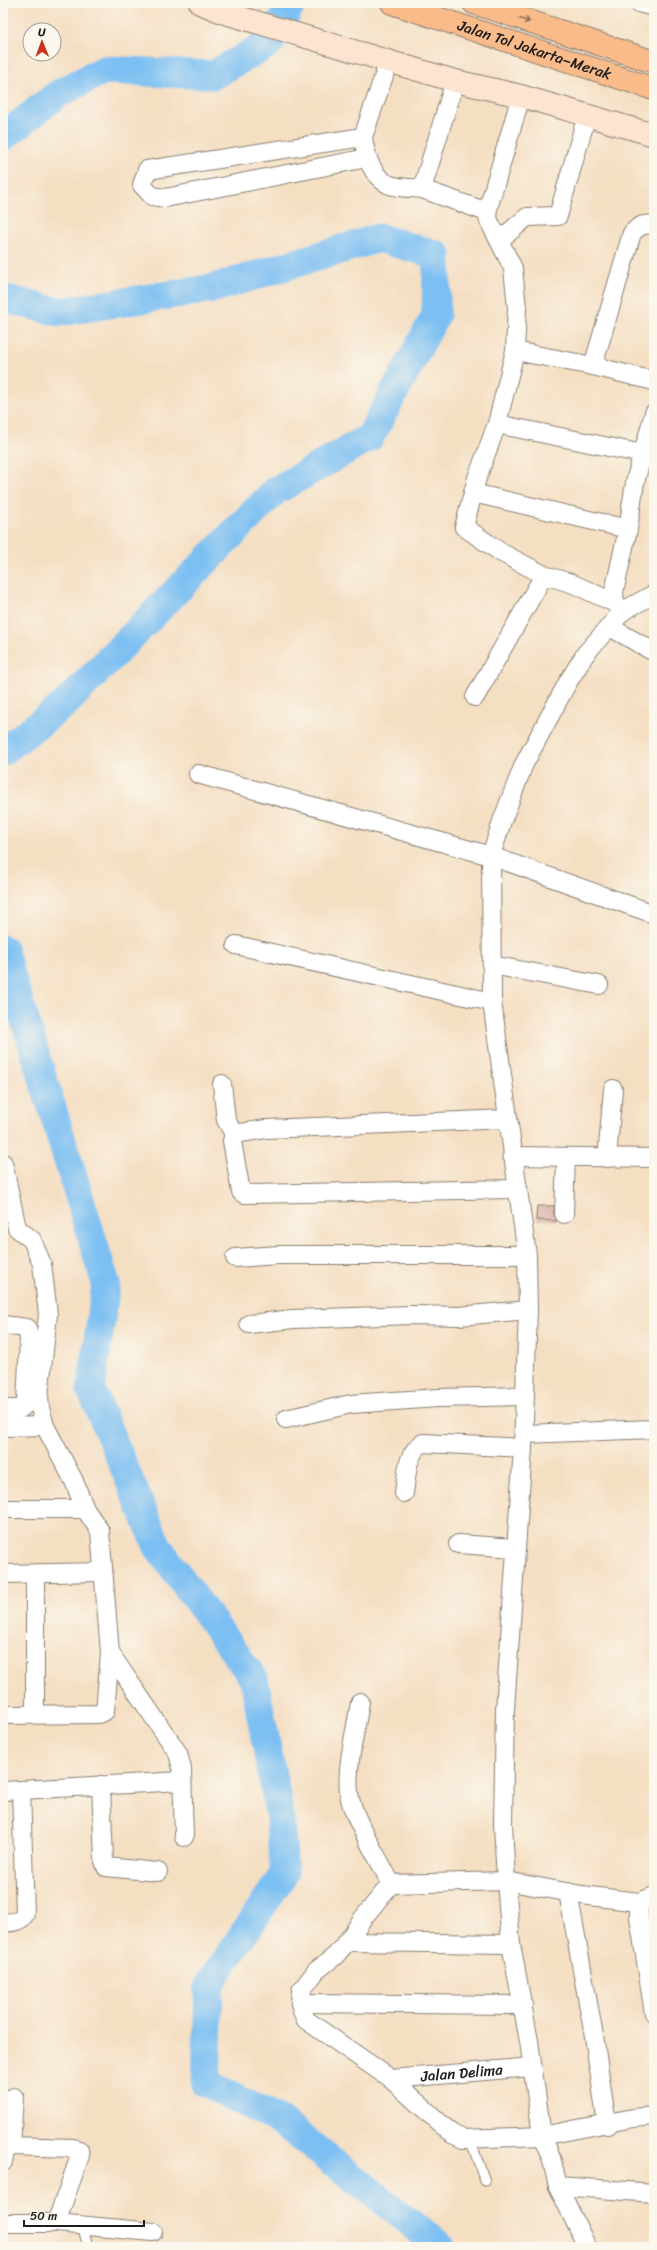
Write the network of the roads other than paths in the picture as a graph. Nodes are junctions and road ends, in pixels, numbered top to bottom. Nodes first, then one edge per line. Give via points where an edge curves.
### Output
1 (200, 3) edge
2 (392, 3) edge
3 (474, 3) edge
4 (639, 3) edge
5 (654, 7) edge
6 (232, 11) edge
7 (382, 59) junction
8 (654, 62) edge
9 (455, 81) junction
10 (654, 89) edge
11 (521, 96) junction
12 (587, 115) junction
13 (654, 135) edge
14 (363, 137) junction
15 (368, 158) junction
16 (422, 189) junction
17 (487, 212) junction
18 (654, 226) edge
19 (500, 240) junction
20 (515, 351) junction
21 (593, 366) junction
22 (654, 381) edge
23 (654, 413) edge
24 (497, 424) junction
25 (643, 454) junction
26 (473, 493) junction
27 (628, 529) junction
28 (544, 575) junction
29 (654, 594) edge
30 (619, 607) junction
31 (610, 627) junction
32 (654, 652) edge
33 (475, 697) dead end
34 (198, 774) dead end
35 (491, 856) junction
36 (654, 914) edge
37 (236, 944) dead end
38 (492, 965) junction
39 (598, 985) dead end
40 (492, 1002) junction
41 (222, 1084) dead end
42 (613, 1089) dead end
43 (508, 1119) junction
44 (234, 1134) junction
45 (512, 1156) junction
46 (566, 1158) junction
47 (607, 1158) junction
48 (654, 1158) edge
49 (3, 1163) edge
50 (518, 1188) junction
51 (564, 1214) dead end
52 (9, 1220) edge
53 (527, 1255) junction
54 (235, 1258) dead end
55 (528, 1310) junction
56 (249, 1324) dead end
57 (3, 1325) edge
58 (524, 1396) junction
59 (3, 1410) edge
60 (286, 1418) dead end
61 (45, 1426) junction
62 (3, 1427) edge
63 (654, 1429) edge
64 (523, 1442) junction
65 (404, 1493) dead end
66 (3, 1509) edge
67 (85, 1509) junction
68 (458, 1544) dead end
69 (516, 1548) junction
70 (102, 1572) junction
71 (3, 1574) edge
72 (35, 1574) junction
73 (110, 1653) junction
74 (360, 1702) dead end
75 (34, 1714) junction
76 (3, 1715) edge
77 (182, 1781) junction
78 (101, 1785) junction
79 (21, 1790) junction
80 (3, 1791) edge
81 (184, 1838) dead end
82 (158, 1872) dead end
83 (506, 1880) junction
84 (391, 1884) junction
85 (568, 1892) junction
86 (647, 1899) edge
87 (3, 1923) edge
88 (347, 1942) junction
89 (512, 1944) junction
90 (300, 2003) junction
91 (523, 2005) junction
92 (654, 2013) edge
93 (532, 2067) junction
94 (391, 2079) junction
95 (14, 2097) dead end
96 (654, 2116) edge
97 (607, 2125) junction
98 (542, 2136) junction
99 (470, 2139) junction
100 (7, 2154) edge
101 (485, 2181) dead end
102 (558, 2186) junction
103 (654, 2193) edge
104 (56, 2223) junction
105 (3, 2224) edge
106 (82, 2225) junction
107 (154, 2232) dead end
108 (88, 2247) edge
109 (587, 2247) edge

1 - 6 street
2 - 10 highway, Jalan Tol Jakarta–Merak
3 -> 8 highway, Jalan Tol Jakarta–Merak
4 - 5 street
6 - 7 street
7 - 9 street
7 - 14 street
9 - 11 street
9 - 16 street
11 - 12 street
11 - 17 street
12 - 13 street
12 - 19 street via 558,216 527,217
14 - 15 street
14 - 15 street via 147,170 142,185 152,196 165,198
15 - 16 street via 375,172 389,184
16 - 17 street
17 - 19 street
18 - 21 street via 640,226 632,233
19 - 20 street via 513,268 517,308
20 - 21 street
20 - 24 street
21 - 22 street
23 - 25 street
24 - 25 street
24 - 26 street
25 - 27 street via 635,482
26 - 27 street
26 - 28 street via 464,526 502,553
27 - 30 street via 614,592
28 - 30 street via 571,583
28 - 33 street
29 - 30 street
30 - 31 street
31 - 32 street
31 - 35 street via 586,653 524,764
34 - 35 street
35 - 36 street
35 - 38 street
37 - 40 street
38 - 39 street
38 - 40 street
40 - 43 street
41 - 44 street via 226,1120
42 - 47 street
43 - 44 street via 266,1129
43 - 45 street
44 - 50 street via 232,1141 241,1192 244,1194
45 - 46 street
45 - 50 street
46 - 47 street
46 - 51 street
47 - 48 street
49 - 52 street
50 - 53 street
52 - 61 street via 32,1240 42,1264 48,1322 39,1396
53 - 54 street via 279,1255
53 - 55 street
55 - 56 street via 459,1316 293,1319
55 - 58 street
57 - 59 street via 27,1328 29,1339 26,1404 20,1409
58 - 60 street via 351,1404
58 - 64 street
61 - 62 street
61 - 67 street
63 - 64 street
64 - 65 street via 423,1443 415,1447 409,1459
64 - 69 street
66 - 67 street
67 - 70 street via 100,1531
68 - 69 street
69 - 83 street via 505,1709 503,1824
70 - 72 street
70 - 73 street
71 - 72 street
72 - 75 street
73 - 75 street via 105,1711 98,1714
73 - 77 street via 178,1754
74 - 84 street via 348,1778 349,1794 354,1811
75 - 76 street
77 - 78 street
77 - 81 street
78 - 79 street
78 - 82 street via 106,1867
79 - 80 street
79 - 87 street via 24,1914 21,1919
83 - 84 street
83 - 85 street
83 - 89 street
84 - 88 street
85 - 86 street
85 - 97 street
86 - 92 street via 639,1917
88 - 89 street
88 - 90 street via 335,1956 316,1971 301,1991
89 - 91 street
90 - 91 street
90 - 94 street via 306,2020
91 - 93 street
93 - 94 street, Jalan Delima
93 - 98 street
94 - 99 street via 452,2134
95 - 100 street
96 - 97 street
97 - 98 street
98 - 99 street
98 - 102 street via 551,2157
99 - 101 lane
100 - 104 street via 73,2148 80,2150
102 - 103 street
102 - 109 street
104 - 105 street
104 - 106 street
106 - 107 street
106 - 108 lane

